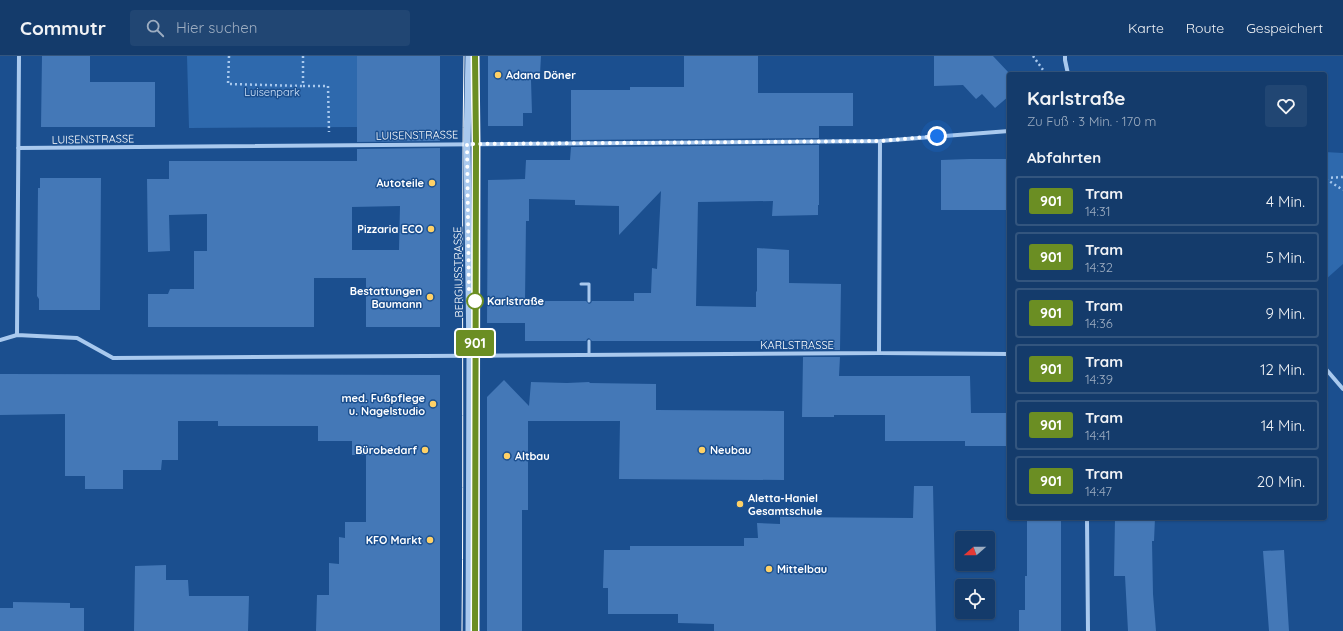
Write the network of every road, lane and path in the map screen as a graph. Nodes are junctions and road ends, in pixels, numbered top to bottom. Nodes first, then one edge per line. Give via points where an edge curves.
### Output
1 (18, 56) edge
2 (229, 56) edge
3 (303, 56) edge
4 (469, 56) edge
5 (1033, 56) edge
6 (1065, 56) edge
7 (1045, 72) edge
8 (1068, 72) edge
9 (303, 86) junction
10 (1007, 131) edge
11 (880, 141) junction
12 (467, 144) junction
13 (329, 145) junction
14 (18, 148) junction
15 (1343, 177) edge
16 (1327, 178) edge
17 (1327, 179) edge
18 (1343, 190) edge
19 (581, 284) dead end
20 (589, 301) dead end
21 (17, 335) junction
22 (0, 340) edge
23 (589, 341) dead end
24 (880, 353) junction
25 (1007, 354) edge
26 (589, 355) junction
27 (470, 356) junction
28 (1327, 370) edge
29 (1343, 389) edge
30 (1087, 520) edge
31 (469, 631) edge
32 (1088, 631) edge

1 - 14 street
2 - 9 path via 228,84
3 - 9 path
4 - 12 street, BERGIUSSTRASSE
5 - 7 path
6 - 8 street
9 - 13 path via 328,86
10 - 11 street, LUISENSTRASSE
11 - 12 street, LUISENSTRASSE
11 - 24 street
12 - 13 street, LUISENSTRASSE
12 - 27 street, BERGIUSSTRASSE
13 - 14 street, LUISENSTRASSE
14 - 21 street
15 - 16 path
17 - 18 path
19 - 20 lane via 589,284
21 - 22 street, KARLSTRASSE
21 - 27 street, KARLSTRASSE via 77,338 113,358
23 - 26 lane
24 - 25 street, KARLSTRASSE
24 - 26 street, KARLSTRASSE
26 - 27 street, KARLSTRASSE
27 - 31 street, BERGIUSSTRASSE
28 - 29 street
30 - 32 street

